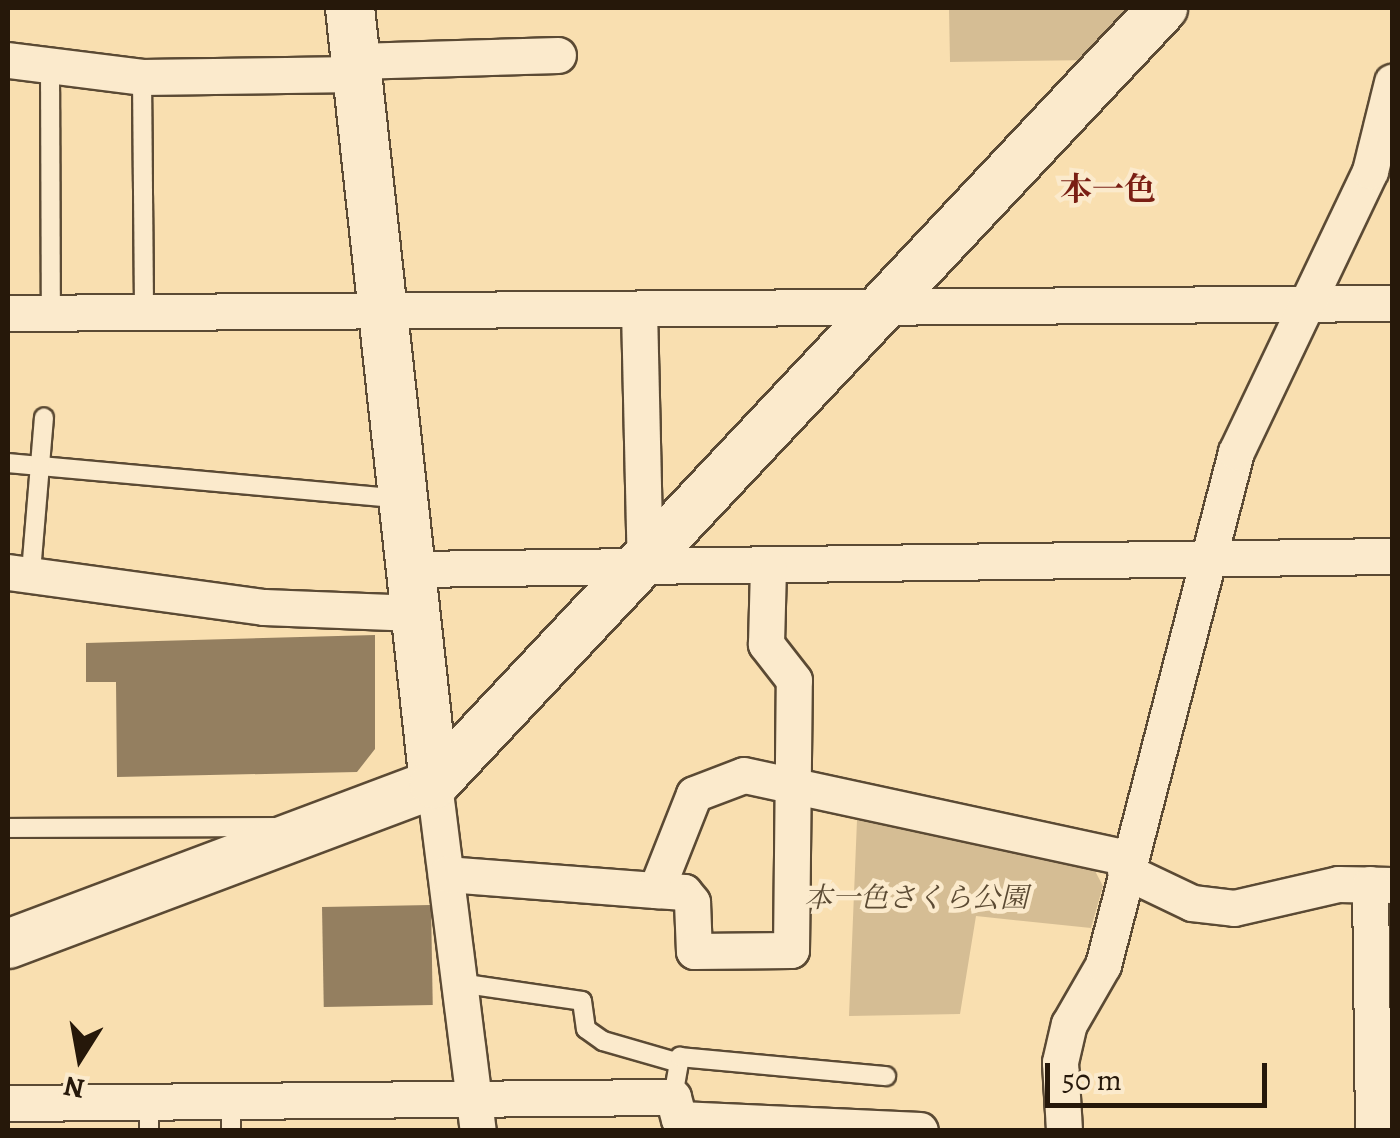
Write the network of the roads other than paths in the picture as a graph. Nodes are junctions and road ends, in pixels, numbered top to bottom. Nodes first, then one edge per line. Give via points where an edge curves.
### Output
1 (350, 8) edge
2 (1160, 9) edge
3 (558, 55) dead end
4 (8, 60) edge
5 (50, 62) junction
6 (357, 68) junction
7 (142, 77) junction
8 (1392, 82) edge
9 (1392, 303) edge
10 (1310, 304) junction
11 (884, 308) junction
12 (638, 309) junction
13 (8, 312) edge
14 (50, 312) junction
15 (144, 312) junction
16 (388, 314) junction
17 (44, 418) dead end
18 (8, 464) edge
19 (40, 466) junction
20 (406, 500) junction
21 (1392, 556) edge
22 (1205, 559) junction
23 (768, 565) junction
24 (645, 567) junction
25 (19, 572) edge
26 (414, 591) junction
27 (434, 784) junction
28 (792, 784) junction
29 (310, 827) junction
30 (8, 828) edge
31 (1127, 864) junction
32 (446, 874) junction
33 (1381, 884) edge
34 (656, 890) junction
35 (8, 944) edge
36 (466, 984) junction
37 (886, 1076) dead end
38 (676, 1080) junction
39 (8, 1103) edge
40 (477, 1115) edge
41 (231, 1116) edge
42 (149, 1117) edge
43 (761, 1125) edge
44 (920, 1130) edge
45 (1064, 1130) edge
46 (1373, 1130) edge

1 - 6 street
2 - 11 street
3 - 6 street
4 - 5 street
5 - 7 street
5 - 14 lane
6 - 7 street
6 - 16 street
7 - 15 lane
8 - 10 street via 1370,171
9 - 10 street
10 - 11 street
10 - 22 street via 1236,452
11 - 12 street
11 - 24 street
12 - 16 street
12 - 24 street
13 - 14 street
14 - 15 street
15 - 16 street
16 - 20 street
17 - 19 lane
18 - 19 lane
19 - 20 lane
19 - 25 lane
20 - 26 street
21 - 22 street
22 - 23 street
22 - 31 street
23 - 24 street
23 - 28 street via 766,644 794,680
24 - 26 street
24 - 27 street
25 - 26 street via 264,607
26 - 27 street
27 - 29 street
27 - 32 street
28 - 31 street
28 - 34 street via 744,775 694,794
28 - 34 street via 792,950 694,950 692,902 684,892
29 - 30 lane
29 - 35 street
31 - 33 street via 1192,904 1234,908
31 - 45 street via 1103,965 1064,1043
32 - 34 street
32 - 36 street
33 - 46 street
36 - 38 lane via 582,1000 586,1028
36 - 40 street
37 - 38 lane
38 - 40 street
38 - 43 street via 679,1119
39 - 42 street
40 - 41 street
41 - 42 street
43 - 44 street

